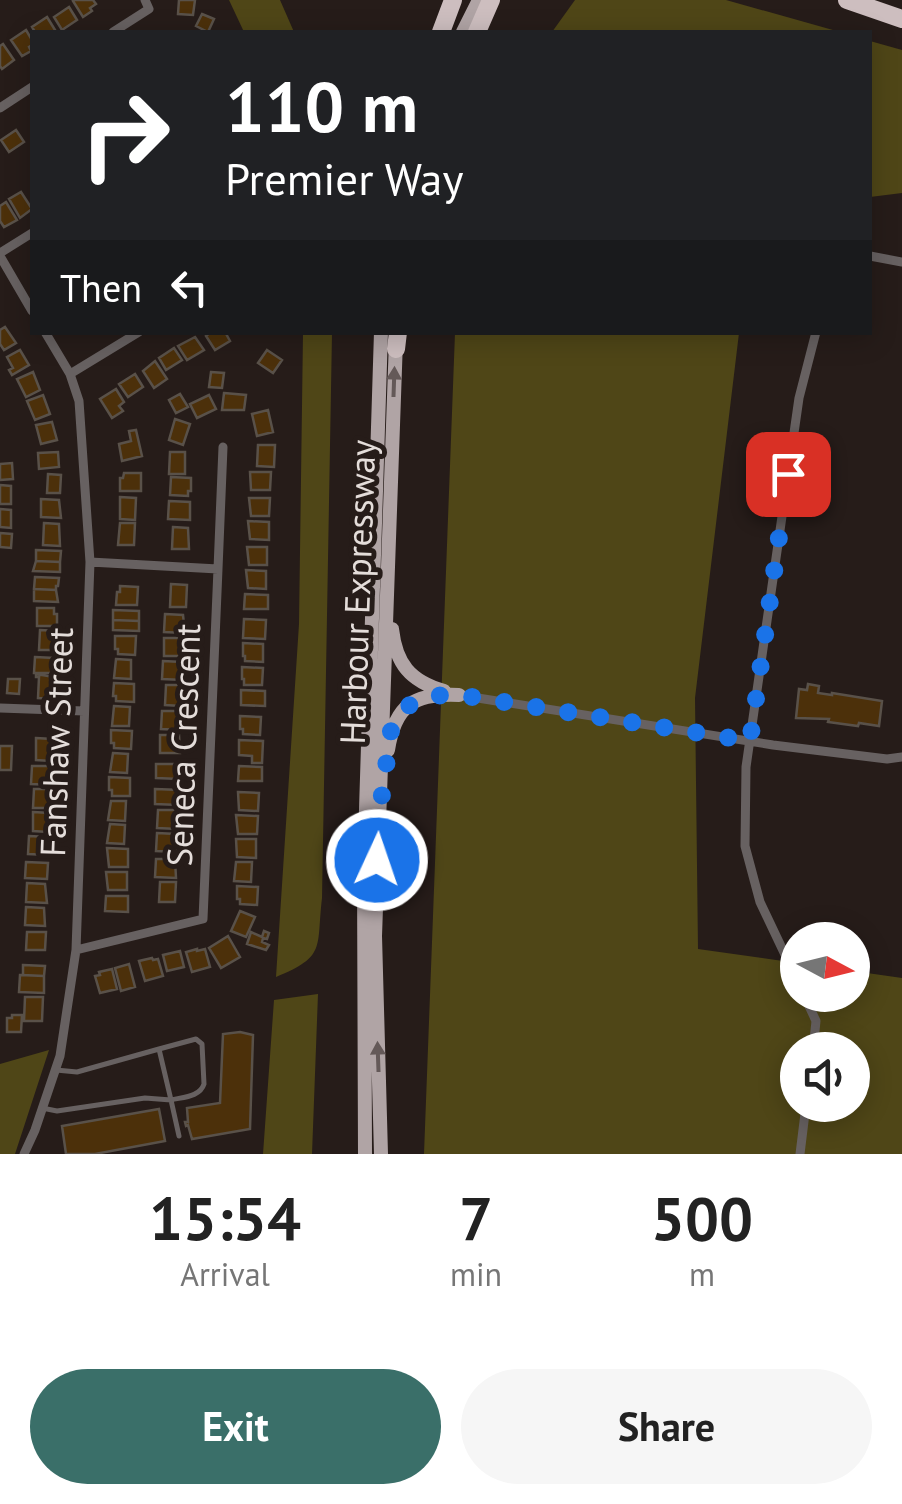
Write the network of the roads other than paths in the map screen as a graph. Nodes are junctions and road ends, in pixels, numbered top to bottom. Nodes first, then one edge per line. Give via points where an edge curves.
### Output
1 (145, 0) edge
2 (455, 0) edge
3 (479, 0) edge
4 (491, 0) edge
5 (847, 0) edge
6 (902, 20) edge
7 (117, 30) edge
8 (443, 30) edge
9 (465, 30) edge
10 (477, 30) edge
11 (30, 88) edge
12 (0, 108) edge
13 (30, 235) edge
14 (0, 255) edge
15 (872, 256) edge
16 (902, 262) edge
17 (30, 308) edge
18 (48, 335) edge
19 (133, 335) edge
20 (380, 335) edge
21 (815, 335) edge
22 (397, 338) edge
23 (70, 374) junction
24 (223, 448) dead end
25 (388, 560) junction
26 (90, 562) junction
27 (218, 569) junction
28 (460, 695) junction
29 (0, 708) edge
30 (84, 710) junction
31 (750, 741) junction
32 (902, 757) edge
33 (378, 823) junction
34 (780, 944) edge
35 (76, 950) junction
36 (160, 1049) junction
37 (55, 1070) junction
38 (171, 1100) junction
39 (42, 1108) junction
40 (804, 1122) edge
41 (179, 1136) dead end
42 (24, 1154) edge
43 (362, 1154) edge
44 (381, 1154) edge
45 (800, 1154) edge

1 - 7 street via 149,9
2 - 8 highway
3 - 9 main road
4 - 10 highway
5 - 6 highway
11 - 12 street
13 - 14 street
14 - 17 street
15 - 16 street
18 - 23 street, Fanshaw Street
19 - 23 street
20 - 43 main road, Harbour Expressway
21 - 31 street via 799,398
25 -> 22 main road, Harbour Expressway
23 - 26 street, Fanshaw Street via 78,401
24 - 27 street
25 - 28 main road via 398,658 430,687
25 - 33 main road, Harbour Expressway
26 - 27 street
26 - 30 street, Fanshaw Street
27 - 35 street, Seneca Crescent via 203,919
28 - 31 street
28 - 33 main road via 418,698 395,720
29 - 30 street
30 - 35 street, Fanshaw Street
31 - 32 street
31 - 34 street via 745,846
44 -> 33 main road, Harbour Expressway
35 - 37 street, Fanshaw Street
36 - 37 lane via 77,1072
36 - 38 lane
36 - 38 lane via 196,1039 202,1044 202,1090
37 - 39 street, Fanshaw Street
38 - 39 lane
38 - 41 lane
39 - 42 street, Fanshaw Street
40 - 45 street

